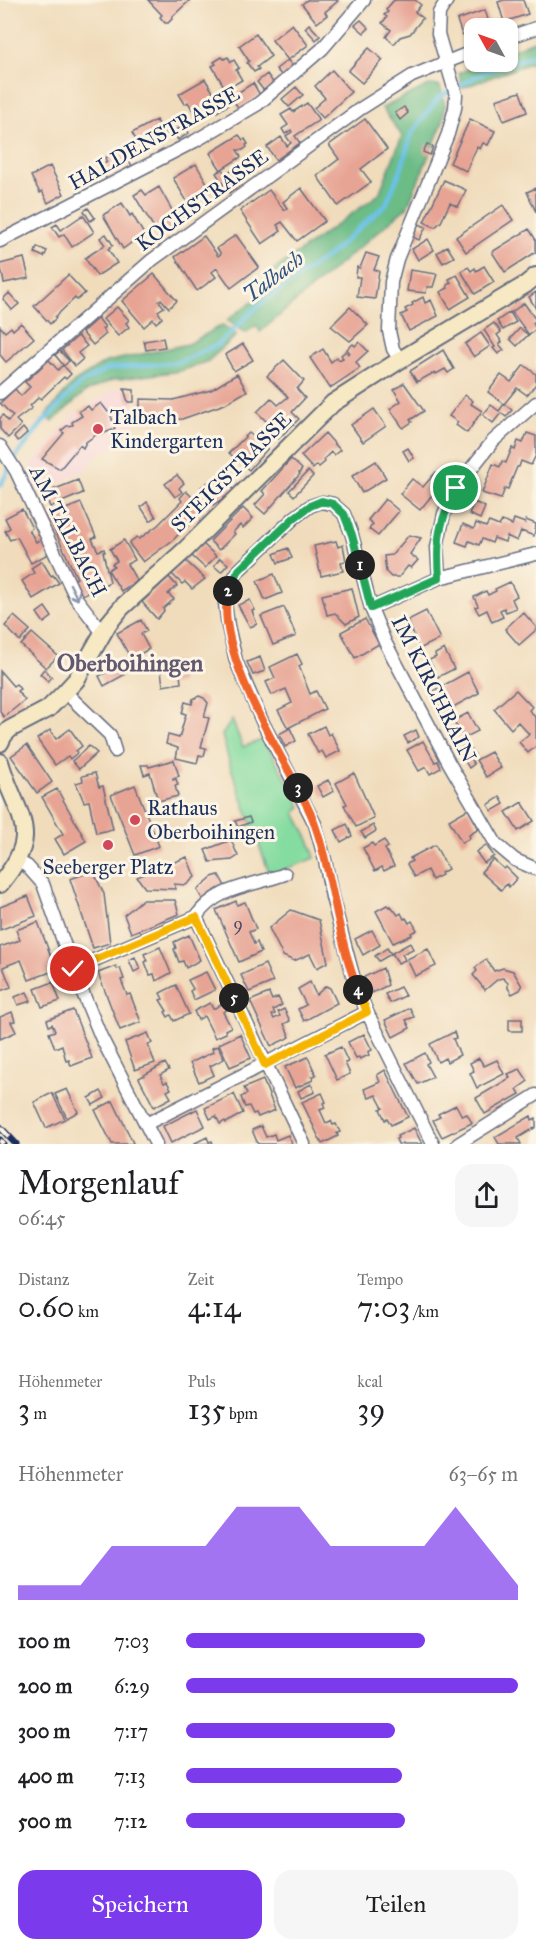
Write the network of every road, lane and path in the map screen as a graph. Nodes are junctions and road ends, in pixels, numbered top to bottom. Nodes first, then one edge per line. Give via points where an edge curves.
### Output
1 (364, 0) edge
2 (447, 0) edge
3 (536, 28) edge
4 (518, 34) edge
5 (464, 55) edge
6 (445, 63) junction
7 (0, 241) edge
8 (536, 276) edge
9 (400, 360) junction
10 (0, 393) edge
11 (536, 403) edge
12 (0, 446) edge
13 (536, 554) edge
14 (439, 578) junction
15 (371, 608) junction
16 (103, 633) junction
17 (65, 692) junction
18 (0, 743) edge
19 (115, 752) dead end
20 (0, 762) edge
21 (17, 861) junction
22 (536, 869) edge
23 (285, 874) dead end
24 (0, 884) edge
25 (196, 917) junction
26 (73, 969) junction
27 (367, 1012) junction
28 (265, 1065) junction
29 (536, 1095) edge
30 (146, 1124) junction
31 (156, 1144) edge
32 (304, 1144) edge
33 (433, 1144) edge
34 (458, 1144) edge

1 - 7 street, HALDENSTRASSE via 322,49 258,104 195,141
2 - 6 street via 438,23
3 - 4 street
5 - 6 street, KOCHSTRASSE
6 - 9 street via 456,95 448,134 391,282 389,331
6 - 10 street, KOCHSTRASSE via 412,76 360,109 152,260
8 - 9 street, STEIGSTRASSE
9 - 16 street, STEIGSTRASSE via 333,403 122,607
11 - 14 street via 493,441 456,488 444,514 437,548
12 -> 16 street, AM TALBACH via 16,471 76,598
13 - 14 street
14 - 15 street
15 - 22 street, IM KIRCHRAIN via 385,642 483,824 496,844 514,860
15 - 27 street, IM KIRCHRAIN via 344,514 333,504 322,501 294,518 239,570 225,603 236,661 315,824 355,983
16 - 17 street, STEIGSTRASSE
17 - 18 street, STEIGSTRASSE via 48,709 10,729
17 - 19 street via 110,735
20 - 21 street via 25,834
21 - 24 street
21 - 26 street via 43,884
23 - 25 street via 238,887 203,905
25 - 26 street
25 - 28 street
26 - 30 street via 101,1036
27 - 28 street
27 - 33 street
28 - 30 street
28 - 32 street
29 - 34 street
30 - 31 street

